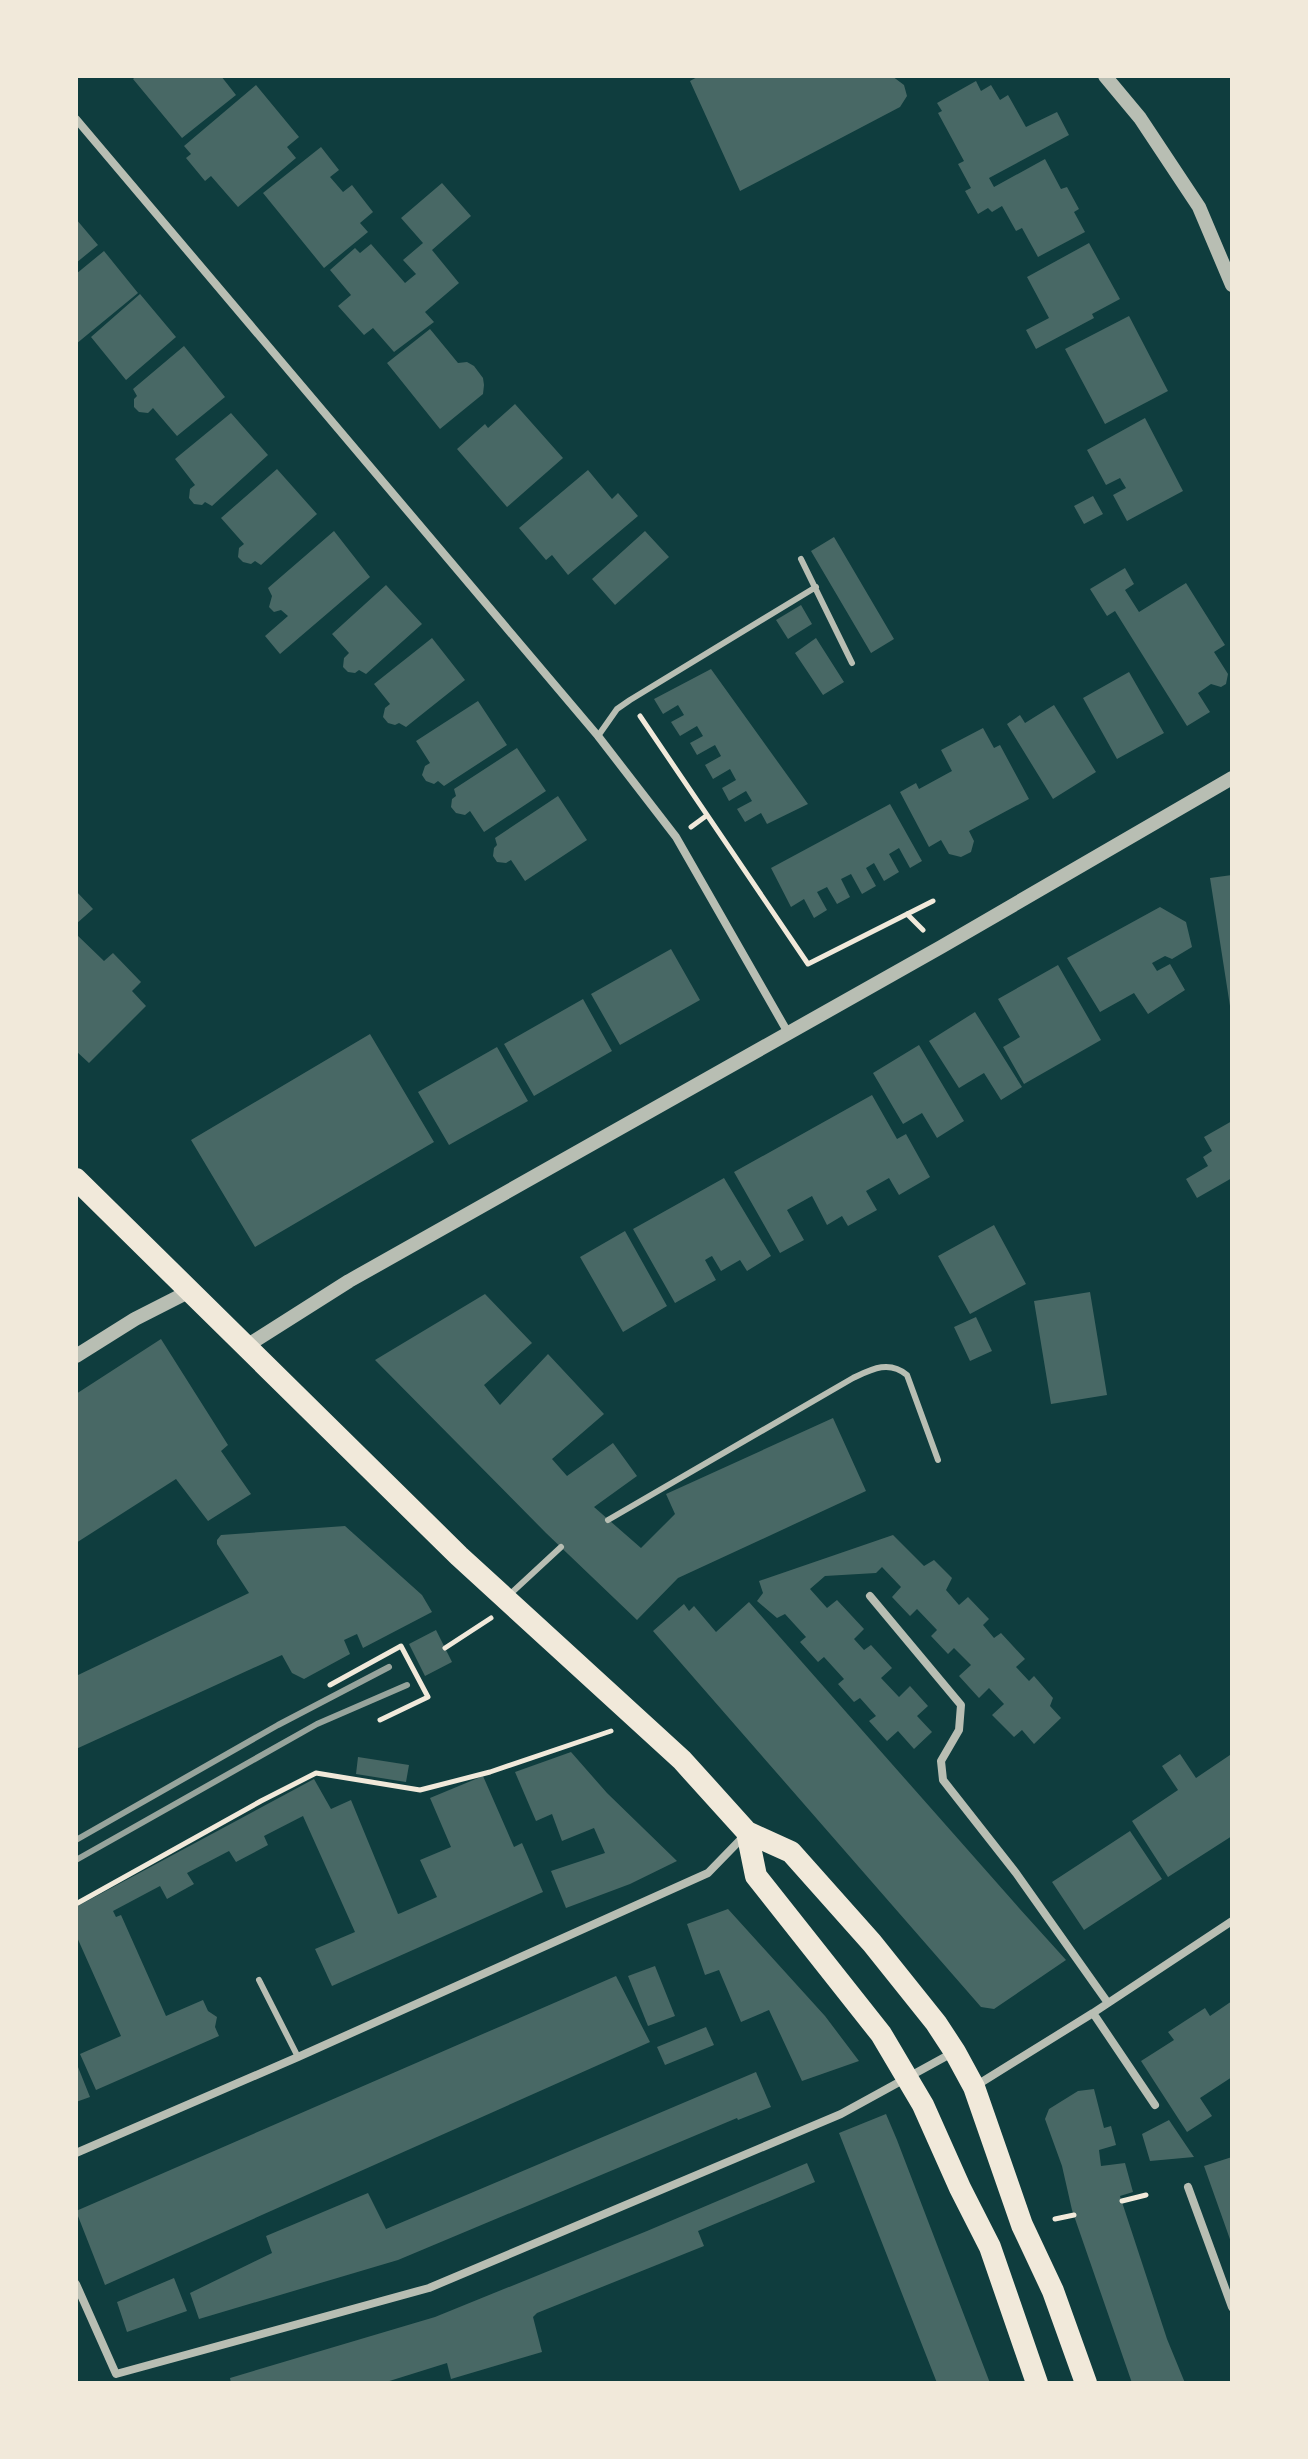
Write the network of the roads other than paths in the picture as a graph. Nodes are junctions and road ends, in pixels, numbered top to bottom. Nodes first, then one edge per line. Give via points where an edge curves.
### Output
1 (1105, 76) edge
2 (76, 119) edge
3 (1232, 285) edge
4 (801, 559) dead end
5 (816, 587) junction
6 (852, 663) dead end
7 (598, 736) junction
8 (1232, 778) edge
9 (787, 1031) junction
10 (76, 1179) edge
11 (190, 1291) junction
12 (248, 1345) junction
13 (76, 1356) edge
14 (938, 1460) dead end
15 (608, 1520) dead end
16 (561, 1547) dead end
17 (870, 1596) dead end
18 (508, 1601) junction
19 (747, 1832) junction
20 (1232, 1921) edge
21 (259, 1980) dead end
22 (1108, 2003) junction
23 (1093, 2013) junction
24 (955, 2052) junction
25 (298, 2057) junction
26 (908, 2077) junction
27 (974, 2087) junction
28 (1155, 2105) dead end
29 (76, 2153) edge
30 (1188, 2187) dead end
31 (76, 2284) edge
32 (1232, 2307) edge
33 (1037, 2383) edge
34 (1086, 2383) edge

1 - 3 street via 1199,207
2 - 7 street
4 - 5 lane
5 - 6 lane
5 - 7 lane via 630,700
7 - 9 street via 676,837
8 - 9 street
9 - 12 street via 349,1281
10 - 11 highway
11 - 12 highway
11 - 13 street
12 - 18 highway
14 - 15 lane via 907,1375 878,1367
16 - 18 lane
17 - 22 street via 961,1705 959,1730 941,1761 943,1780
18 - 19 highway via 682,1760
19 - 24 highway via 791,1852 880,1952
19 - 25 street via 708,1873
19 - 26 highway via 756,1876 881,2034
20 - 22 street
21 - 25 lane
22 - 23 street
23 - 27 street
23 - 28 street
24 - 26 street
24 - 27 highway
25 - 29 street
26 - 31 street via 841,2114 429,2288 116,2374
26 - 33 highway via 990,2247
27 - 34 highway
30 - 32 street

